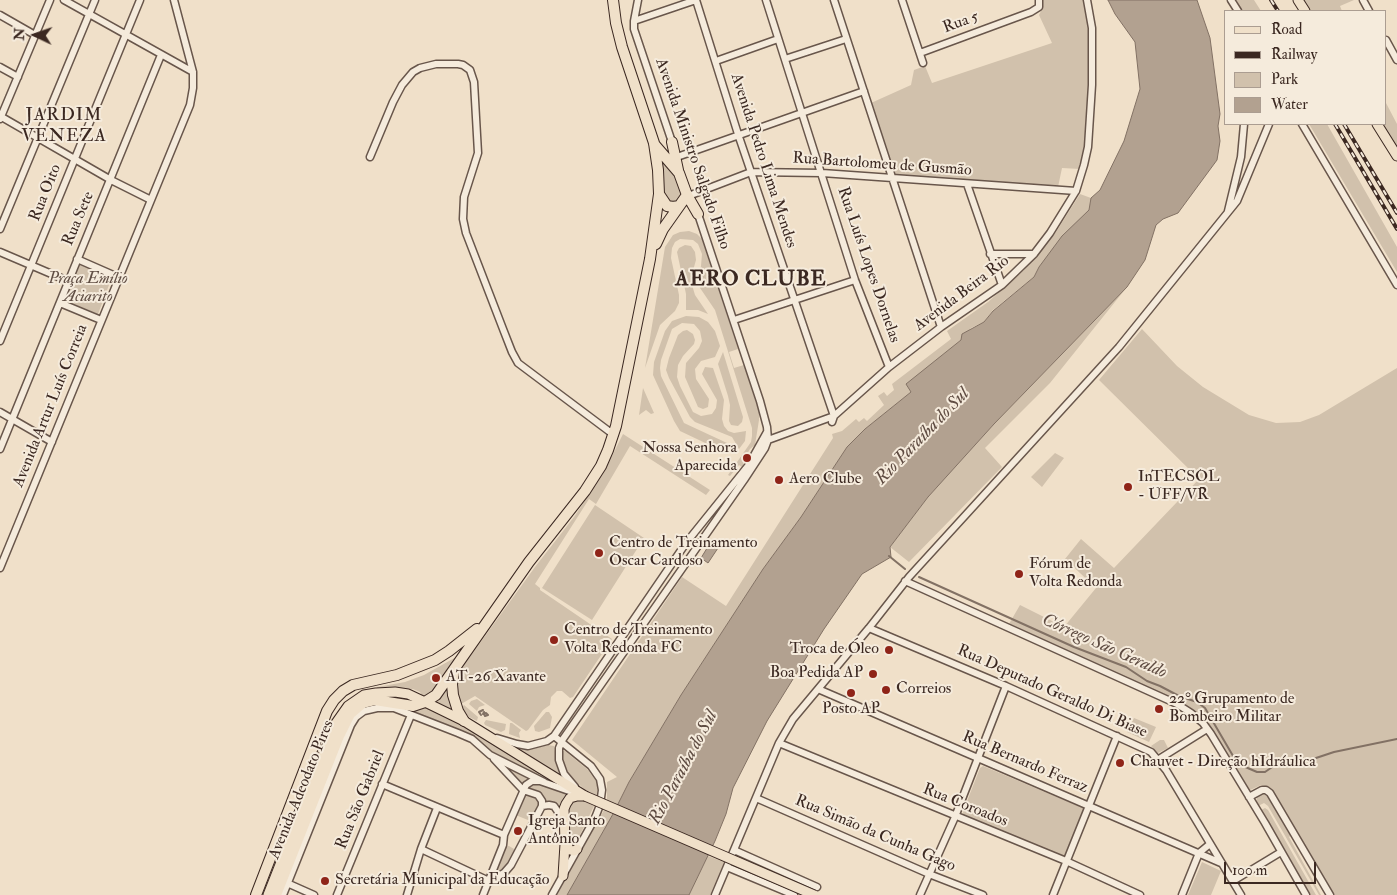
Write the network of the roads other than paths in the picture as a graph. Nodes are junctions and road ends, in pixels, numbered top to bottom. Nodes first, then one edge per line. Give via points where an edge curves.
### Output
1 (50, 0) edge
2 (64, 0) edge
3 (95, 0) edge
4 (140, 0) edge
5 (174, 0) edge
6 (613, 0) edge
7 (638, 0) edge
8 (696, 0) edge
9 (766, 0) edge
10 (834, 0) edge
11 (902, 0) edge
12 (1087, 0) edge
13 (1039, 3) edge
14 (0, 15) edge
15 (89, 15) junction
16 (634, 20) junction
17 (126, 35) junction
18 (35, 36) junction
19 (778, 39) junction
20 (846, 39) junction
21 (1395, 49) edge
22 (920, 53) junction
23 (161, 55) junction
24 (785, 59) junction
25 (1397, 60) edge
26 (716, 61) junction
27 (923, 63) dead end
28 (0, 67) edge
29 (193, 72) junction
30 (18, 77) junction
31 (864, 91) junction
32 (802, 112) junction
33 (0, 118) edge
34 (1244, 125) edge
35 (1270, 125) edge
36 (1302, 125) edge
37 (1378, 125) edge
38 (738, 134) junction
39 (38, 138) junction
40 (672, 142) junction
41 (654, 143) junction
42 (1397, 156) edge
43 (370, 157) dead end
44 (677, 157) junction
45 (74, 159) junction
46 (752, 172) junction
47 (822, 173) junction
48 (679, 174) junction
49 (894, 179) junction
50 (111, 180) junction
51 (967, 184) junction
52 (1076, 191) junction
53 (659, 194) junction
54 (689, 195) junction
55 (151, 200) junction
56 (679, 206) junction
57 (1227, 212) junction
58 (698, 214) joint
59 (0, 229) edge
60 (0, 252) edge
61 (990, 254) junction
62 (1034, 254) junction
63 (77, 259) junction
64 (650, 259) junction
65 (31, 266) junction
66 (118, 277) junction
67 (855, 280) junction
68 (68, 281) junction
69 (1002, 285) junction
70 (1397, 285) edge
71 (794, 300) junction
72 (60, 303) junction
73 (101, 320) junction
74 (734, 320) junction
75 (941, 327) junction
76 (0, 341) edge
77 (889, 367) junction
78 (0, 412) edge
79 (12, 419) junction
80 (833, 419) junction
81 (768, 431) junction
82 (782, 434) junction
83 (614, 435) junction
84 (768, 440) junction
85 (52, 442) junction
86 (0, 449) edge
87 (0, 568) edge
88 (907, 579) junction
89 (489, 619) junction
90 (869, 628) junction
91 (455, 668) junction
92 (1006, 686) junction
93 (818, 689) junction
94 (425, 702) junction
95 (411, 714) junction
96 (464, 721) junction
97 (1207, 730) junction
98 (485, 734) junction
99 (554, 736) junction
100 (1117, 736) junction
101 (316, 740) junction
102 (562, 742) junction
103 (779, 743) junction
104 (490, 755) junction
105 (978, 758) junction
106 (1159, 759) junction
107 (544, 782) junction
108 (382, 784) junction
109 (523, 790) junction
110 (581, 794) junction
111 (1249, 797) junction
112 (308, 798) junction
113 (756, 798) junction
114 (1090, 805) junction
115 (542, 806) junction
116 (437, 808) junction
117 (956, 817) junction
118 (564, 820) junction
119 (504, 835) junction
120 (565, 843) junction
121 (1210, 844) junction
122 (421, 849) junction
123 (578, 849) junction
124 (734, 850) junction
125 (1281, 852) junction
126 (1199, 853) junction
127 (1066, 862) junction
128 (1221, 863) junction
129 (728, 867) junction
130 (929, 874) junction
131 (563, 876) junction
132 (1233, 881) junction
133 (489, 882) junction
134 (287, 883) junction
135 (815, 891) edge
136 (256, 895) edge
137 (268, 895) edge
138 (276, 895) edge
139 (283, 895) edge
140 (314, 895) edge
141 (337, 895) edge
142 (407, 895) edge
143 (483, 895) edge
144 (552, 895) edge
145 (715, 895) edge
146 (794, 895) edge
147 (920, 895) edge
148 (983, 895) edge
149 (1053, 895) edge
150 (1140, 895) edge
151 (1182, 895) edge
152 (1241, 895) edge
153 (1306, 895) edge
154 (1330, 895) edge

1 - 18 street
2 - 15 street
3 - 15 street
4 - 17 street, Rua Oito
5 - 29 street, Avenida Artur Luís Correia
6 - 41 highway via 625,57
7 - 16 street, Avenida Ministro Salgado Filho
8 - 16 street
8 - 26 street, Avenida Pedro Lima Mendes
9 - 19 street, Rua Luís Lopes Dornelas
10 - 20 street
11 - 22 street
12 - 52 street, Avenida Beira Rio via 1092,28 1092,85 1088,147
13 - 22 street, Rua 5 via 1031,12
14 - 18 street
15 - 17 street
15 - 39 street
16 - 40 street, Avenida Ministro Salgado Filho via 634,29
17 - 23 street
17 - 45 street, Rua Oito
18 - 30 street
19 - 24 street, Rua Luís Lopes Dornelas
19 - 26 street
20 - 24 street
20 - 31 street
21 - 25 street
22 - 27 street
23 - 29 street
23 - 50 street, Rua Sete
24 - 32 street, Rua Luís Lopes Dornelas
26 - 38 street, Avenida Pedro Lima Mendes
28 - 30 street
29 - 55 street, Avenida Artur Luís Correia via 187,114
30 - 33 street
31 - 32 street
31 - 49 street
32 - 38 street
32 - 47 street, Rua Luís Lopes Dornelas
33 - 39 street
34 - 57 street via 1239,165
35 - 57 street via 1243,190
36 - 70 street
37 - 42 main road
38 - 44 street
38 - 46 street, Avenida Pedro Lima Mendes
39 - 45 street
39 - 59 street
40 - 44 street, Avenida Ministro Salgado Filho
40 - 48 highway
41 - 48 highway
41 - 53 highway
43 - 83 street via 393,102 413,72 436,64 458,64 470,70 474,82 478,153 464,197 463,219 509,345 521,365
44 - 54 street, Avenida Ministro Salgado Filho
45 - 50 street
45 - 65 street, Rua Oito
46 - 47 street, Rua Bartolomeu de Gusmão
46 - 54 street, Rua Bartolomeu de Gusmão
46 - 71 street, Avenida Pedro Lima Mendes
47 - 49 street, Rua Bartolomeu de Gusmão
47 - 67 street, Rua Luís Lopes Dornelas
48 - 54 highway
49 - 51 street, Rua Bartolomeu de Gusmão
49 - 75 street
50 - 55 street
50 - 63 street, Rua Sete
51 - 52 street, Rua Bartolomeu de Gusmão
51 - 61 street
52 - 62 street, Avenida Beira Rio
53 - 56 highway via 667,206
53 - 64 highway
54 - 56 highway
54 - 58 highway
55 - 66 street, Avenida Artur Luís Correia
56 - 64 highway via 663,229
57 - 88 street via 1119,347
58 - 74 street, Avenida Ministro Salgado Filho
60 - 65 street
61 - 62 street
61 - 69 street
62 - 69 street, Avenida Beira Rio
63 - 66 street
63 - 68 street, Rua Sete
64 - 83 highway
65 - 68 street
65 - 76 street, Rua Oito
66 - 73 street, Avenida Artur Luís Correia
67 - 71 street
67 - 77 street, Rua Luís Lopes Dornelas
68 - 72 street, Rua Sete
69 - 75 street, Avenida Beira Rio
71 - 74 street
71 - 80 street, Avenida Pedro Lima Mendes
72 - 73 street
72 - 79 street, Rua Sete
73 - 85 street, Avenida Artur Luís Correia
74 - 81 street, Avenida Ministro Salgado Filho
75 - 77 street, Avenida Beira Rio
77 - 80 street, Avenida Beira Rio
78 - 79 street
79 - 85 street
79 - 86 street, Rua Sete
80 - 82 street, Avenida Beira Rio
81 - 82 street
81 - 84 street, Avenida Ministro Salgado Filho
81 - 99 street via 748,466 686,543
82 - 84 street, Avenida Beira Rio
83 - 89 highway via 590,484
84 - 102 street, Avenida Ministro Salgado Filho via 744,480
85 - 87 street, Avenida Artur Luís Correia
88 - 90 street
88 - 97 street via 1177,704 1196,717
89 - 91 highway
89 - 101 highway via 435,660 397,674 358,683 343,691 327,711
90 - 92 street, Rua Deputado Geraldo Di Biase
90 - 93 street
91 - 94 highway via 436,695
91 - 96 highway via 453,695
92 - 100 street, Rua Deputado Geraldo Di Biase
92 - 105 street
93 - 103 street via 793,718
93 - 105 street, Rua Bernardo Ferraz
94 - 96 main road
94 - 112 main road via 408,694 389,692 370,694 353,702 336,723
94 - 138 highway, Avenida Adeodato Pires via 413,706 375,700 364,703 350,714
95 - 104 street via 468,737
95 - 108 street, Rua São Gabriel
95 - 134 street via 389,707 372,708 356,717
96 - 98 main road
97 - 106 street
97 - 111 street
98 - 99 street via 522,745 541,743
98 - 110 main road
99 - 102 street
100 - 106 street, Rua Deputado Geraldo Di Biase via 1146,748
100 - 114 street
101 - 112 highway
101 - 136 highway
102 - 110 street via 558,755 562,770
102 - 123 street via 591,766 602,784 598,809
103 - 113 street
103 - 117 street, Rua Coroados
104 - 107 street
104 - 109 street
105 - 114 street, Rua Bernardo Ferraz
105 - 117 street
106 - 121 street, Rua Deputado Geraldo Di Biase
107 - 109 street via 532,781
107 - 110 street
108 - 116 street
108 - 141 street, Rua São Gabriel
109 - 115 street via 540,796
109 - 119 street
110 - 118 main road via 567,801
110 - 135 main road, bridge
111 - 125 street
111 - 154 street via 1262,790 1270,793
112 - 137 main road
113 - 124 street
113 - 130 street, Rua Simão da Cunha Gago
114 - 126 street, Rua Bernardo Ferraz
114 - 127 street
115 - 118 street via 554,806
115 - 133 street via 512,865
116 - 119 street
116 - 122 street
117 - 127 street, Rua Coroados
117 - 130 street
118 - 120 main road
119 - 133 street
120 - 123 main road via 570,850
120 - 131 main road
121 - 126 street
121 - 128 street, Rua Deputado Geraldo Di Biase
122 - 133 street
122 - 142 street
123 - 131 street
124 - 129 street
124 - 135 street
125 - 132 street
125 - 153 street
126 - 128 street, Rua Bernardo Ferraz
126 - 151 street
127 - 149 street
127 - 150 street, Rua Coroados
128 - 132 street, Rua Deputado Geraldo Di Biase
129 - 145 street
129 - 146 street
130 - 147 street
130 - 148 street, Rua Simão da Cunha Gago
131 - 144 street
132 - 152 street, Rua Deputado Geraldo Di Biase
133 - 143 street
134 - 139 street
134 - 140 street

